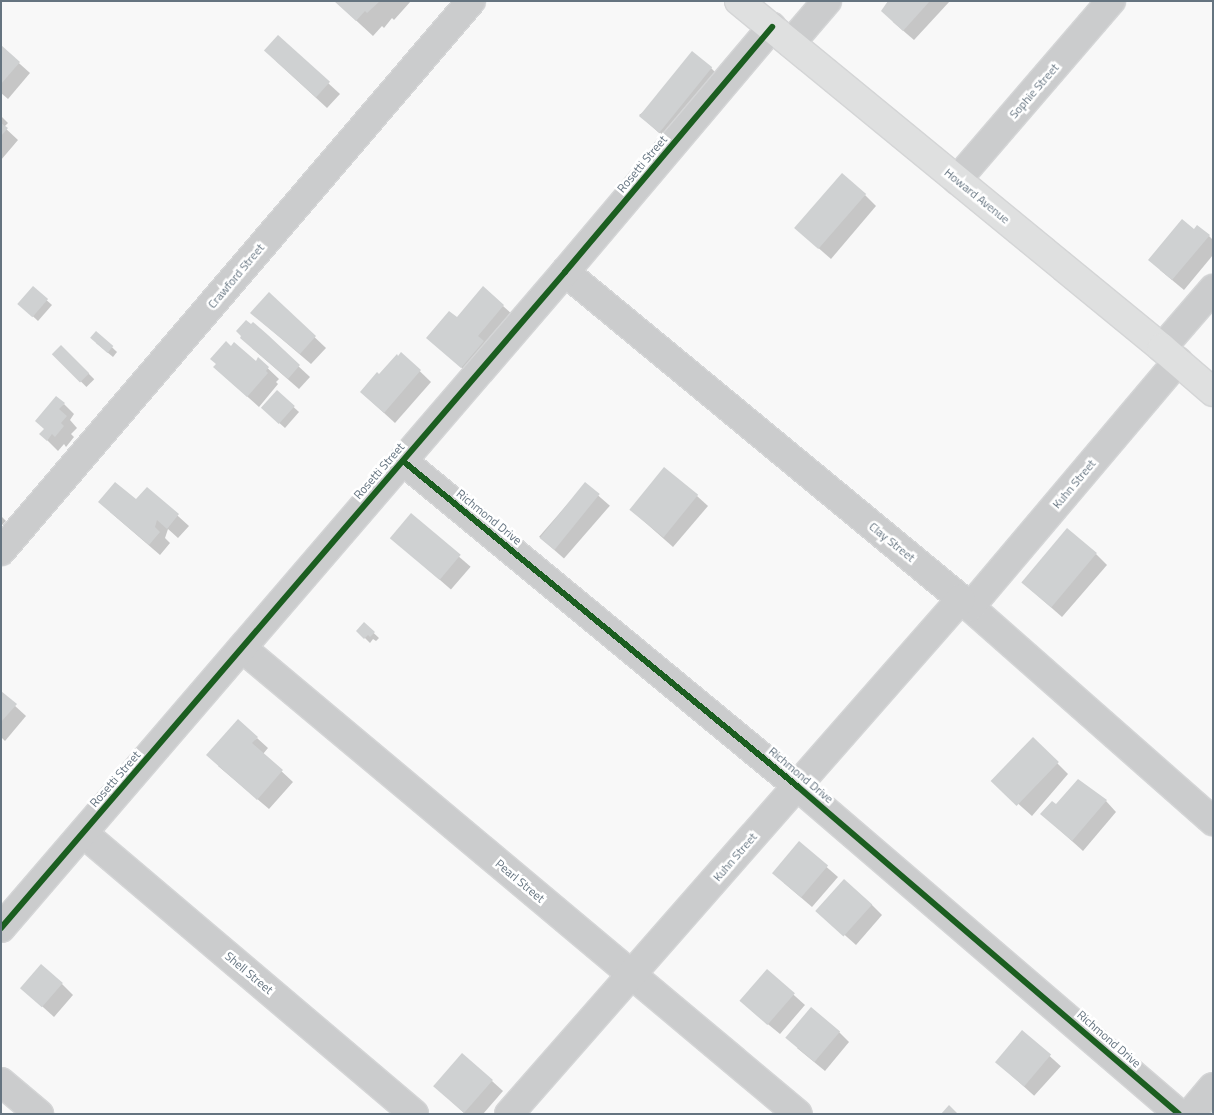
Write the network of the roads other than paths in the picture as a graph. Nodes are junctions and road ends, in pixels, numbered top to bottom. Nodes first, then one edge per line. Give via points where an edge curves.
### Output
1 (471, 1) edge
2 (739, 1) edge
3 (827, 1) edge
4 (1111, 1) edge
5 (781, 35) junction
6 (957, 180) junction
7 (565, 272) junction
8 (1213, 289) edge
9 (1170, 354) junction
10 (1213, 392) edge
11 (403, 461) junction
12 (1, 551) edge
13 (966, 603) junction
14 (242, 648) junction
15 (797, 786) junction
16 (1213, 821) edge
17 (83, 833) junction
18 (1, 928) edge
19 (631, 975) junction
20 (1, 1082) edge
21 (1213, 1087) edge
22 (40, 1114) edge
23 (414, 1114) edge
24 (508, 1114) edge
25 (798, 1114) edge
26 (1180, 1114) edge
27 (1190, 1114) edge

1 - 12 street, Crawford Street
2 - 5 main road, Howard Avenue
3 - 5 street, Rosetti Street
4 - 6 street, Sophie Street
5 - 6 main road, Howard Avenue
5 - 7 street, Rosetti Street
6 - 9 main road, Howard Avenue
7 - 11 street, Rosetti Street
7 - 13 street, Clay Street
8 - 9 street, Kuhn Street
9 - 10 main road, Howard Avenue
9 - 13 street, Kuhn Street
11 - 14 street, Rosetti Street
11 - 15 street, Richmond Drive
13 - 15 street, Kuhn Street
13 - 16 street, Clay Street
14 - 17 street, Rosetti Street
14 - 19 street, Pearl Street
15 - 19 street, Kuhn Street
15 - 26 street, Richmond Drive
17 - 18 street, Rosetti Street
17 - 23 street, Shell Street
19 - 24 street, Kuhn Street
19 - 25 street, Pearl Street
20 - 22 street
21 - 27 street

